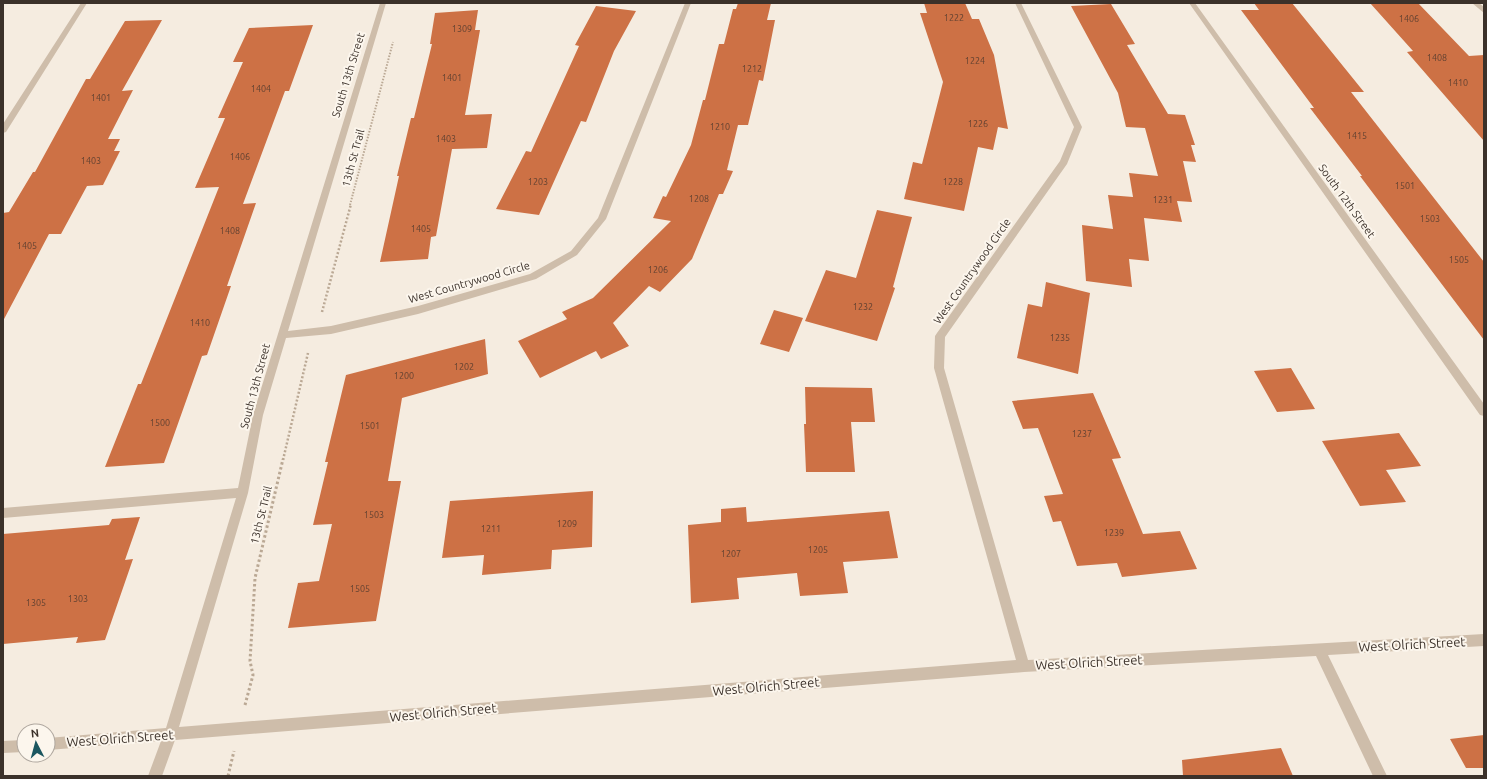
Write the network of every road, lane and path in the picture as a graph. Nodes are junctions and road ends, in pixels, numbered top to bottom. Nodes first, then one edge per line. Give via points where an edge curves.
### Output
1 (84, 3) edge
2 (383, 3) edge
3 (688, 3) edge
4 (1018, 3) edge
5 (1192, 3) edge
6 (1475, 3) edge
7 (1484, 11) edge
8 (393, 42) dead end
9 (3, 130) edge
10 (320, 317) dead end
11 (282, 336) junction
12 (310, 348) dead end
13 (1484, 412) edge
14 (243, 493) junction
15 (3, 513) edge
16 (1484, 640) edge
17 (1319, 649) junction
18 (1024, 666) junction
19 (250, 687) dead end
20 (170, 735) junction
21 (56, 743) edge
22 (16, 746) edge
23 (3, 747) edge
24 (231, 764) dead end
25 (155, 776) edge
26 (228, 776) edge
27 (1380, 776) edge

1 - 9 street
2 - 11 street, South 13th Street
3 - 11 street, West Countrywood Circle via 602,219 574,253 533,277 418,310 331,330
4 - 18 street, West Countrywood Circle via 1078,127 1064,162 940,336 939,368
5 - 13 street, South 12th Street
6 - 7 street
8 - 10 path, 13th St Trail
11 - 14 street, South 13th Street via 258,415
12 - 19 path, 13th St Trail via 254,578 250,661 253,675
14 - 15 street
14 - 20 street, South 13th Street
16 - 17 street, West Olrich Street
17 - 18 street, West Olrich Street
17 - 27 street
18 - 20 street, West Olrich Street
20 - 21 street, West Olrich Street
20 - 25 street, South 13th Street
22 - 23 street
24 - 26 path

